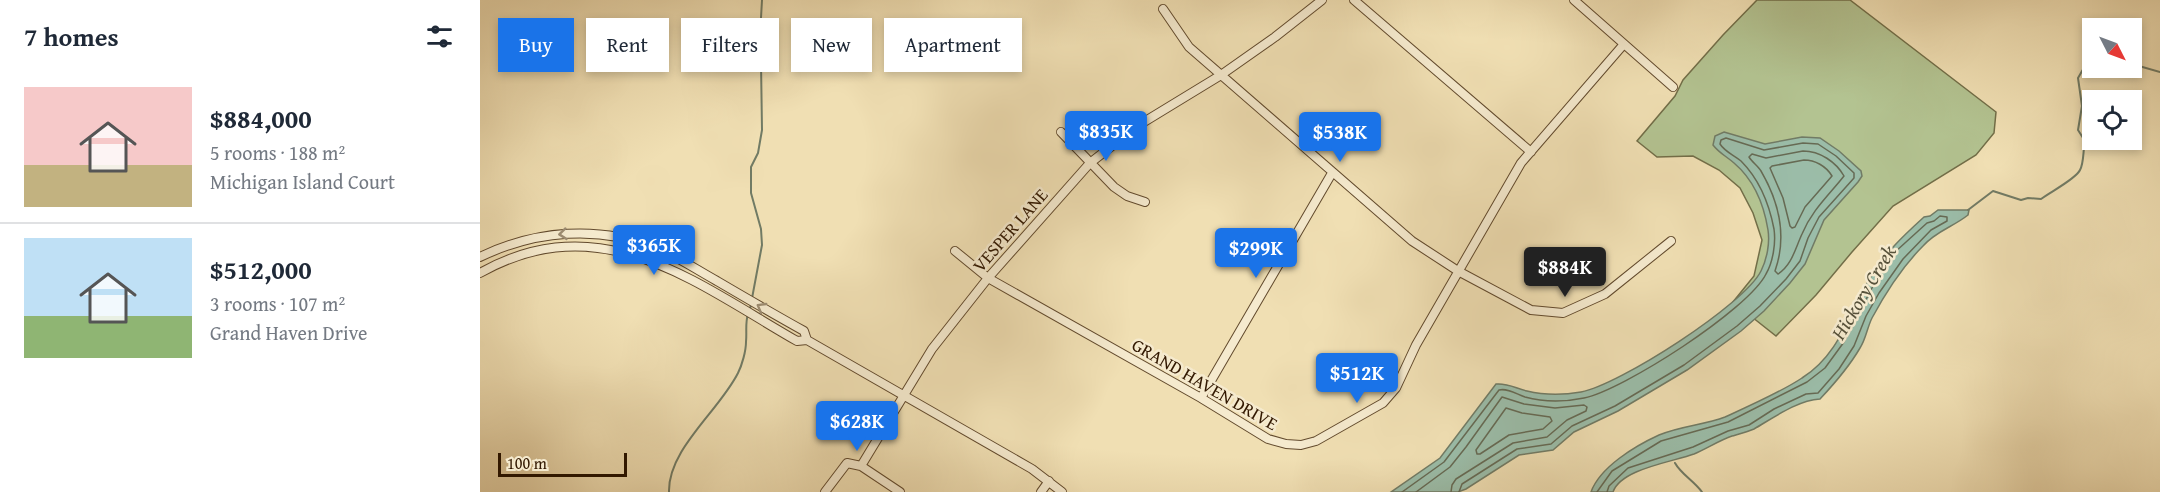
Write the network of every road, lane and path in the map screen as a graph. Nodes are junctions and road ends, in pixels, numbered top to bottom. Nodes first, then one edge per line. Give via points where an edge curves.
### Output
1 (1322, 0) edge
2 (1353, 0) edge
3 (1574, 0) edge
4 (1163, 9) dead end
5 (1624, 44) junction
6 (1221, 75) junction
7 (1673, 87) dead end
8 (1061, 132) dead end
9 (1530, 152) junction
10 (1090, 163) junction
11 (1332, 173) junction
12 (1145, 202) dead end
13 (1671, 241) dead end
14 (955, 251) dead end
15 (480, 257) edge
16 (1458, 271) junction
17 (480, 273) edge
18 (988, 278) junction
19 (807, 340) junction
20 (906, 396) junction
21 (1201, 398) junction
22 (861, 466) junction
23 (1049, 481) junction
24 (825, 492) edge
25 (900, 492) edge
26 (1041, 492) edge
27 (1062, 492) edge

1 - 6 street, VESPER LANE
2 - 9 street
3 - 5 street
4 - 6 street via 1189,46
5 - 7 street
5 - 9 street, GRAND HAVEN DRIVE
6 - 10 street, VESPER LANE via 1139,124
6 - 11 street
8 - 10 street
9 - 16 street, GRAND HAVEN DRIVE
10 - 12 street via 1120,192
10 - 18 street, VESPER LANE
11 - 16 street via 1412,241
11 - 21 street
13 - 16 street via 1605,294 1563,313 1531,310
14 - 18 street, GRAND HAVEN DRIVE
19 -> 15 street via 804,331 675,257 632,240 600,233 536,237
16 - 21 street, GRAND HAVEN DRIVE via 1396,388 1383,403 1316,441 1301,445 1268,439
17 - 19 street via 538,250 596,246 624,251 679,274 797,341
18 - 20 street, VESPER LANE via 932,349
18 - 21 street, GRAND HAVEN DRIVE
19 - 20 street
20 - 22 street, VESPER LANE
20 - 23 street
22 - 24 street via 847,463
22 - 25 street
23 - 26 street
23 - 27 street

